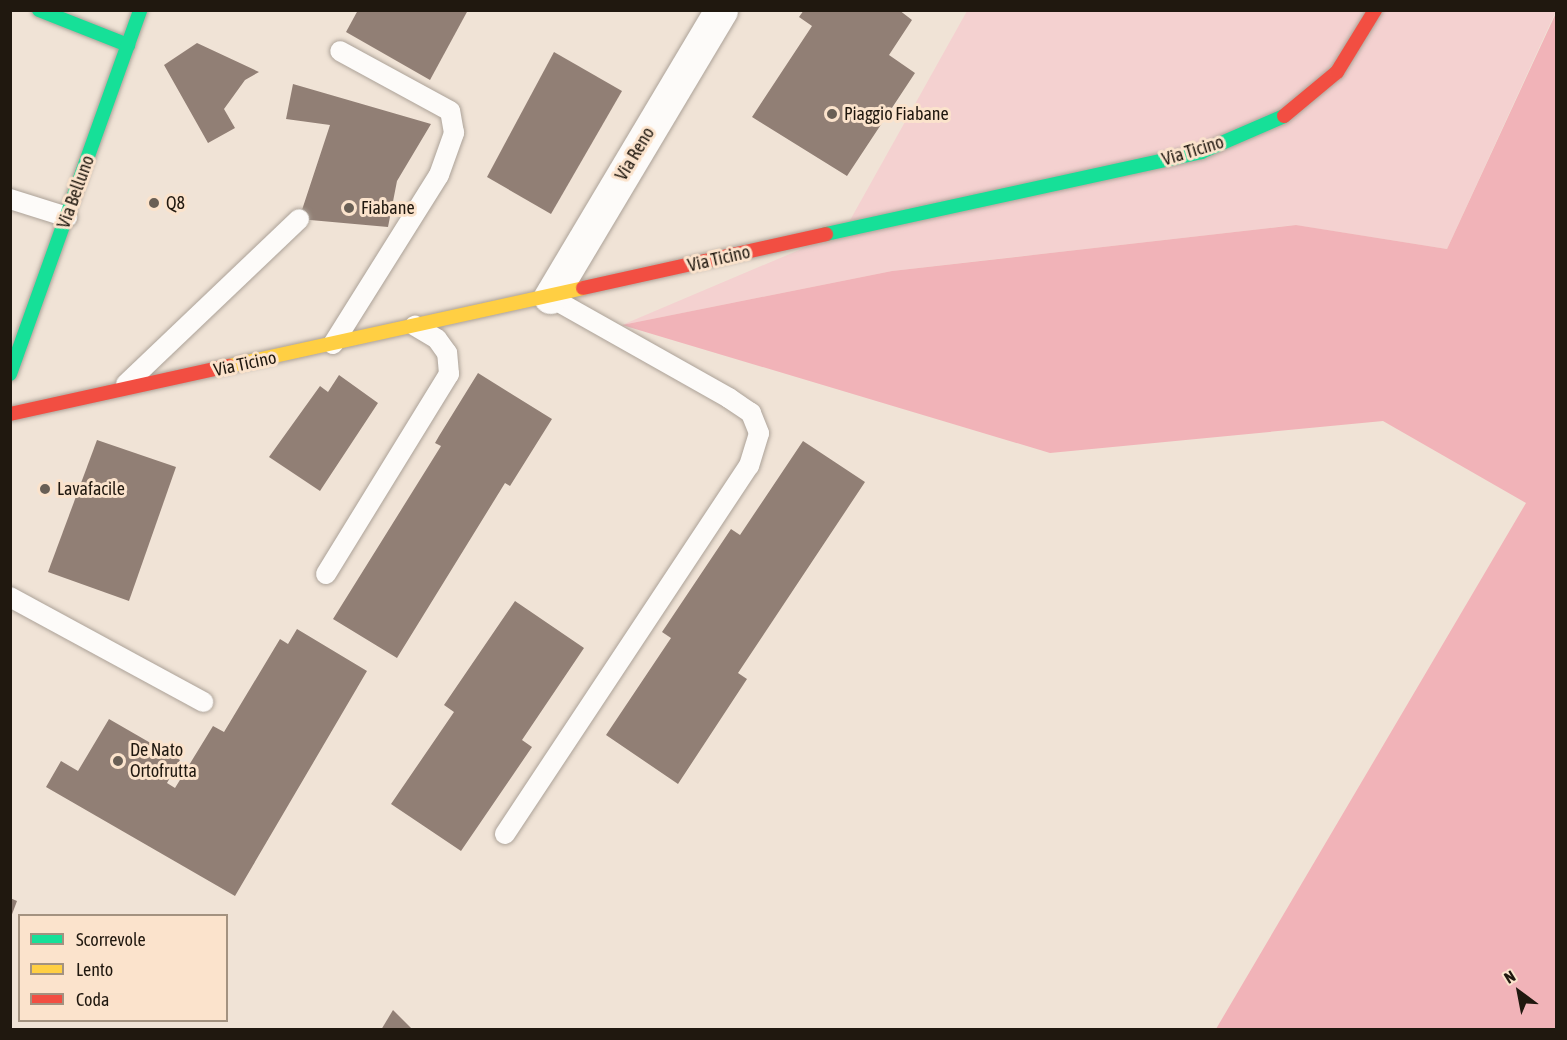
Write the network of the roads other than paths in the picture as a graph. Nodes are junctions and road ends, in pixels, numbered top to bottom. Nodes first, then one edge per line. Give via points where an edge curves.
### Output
1 (39, 10) edge
2 (140, 10) edge
3 (721, 10) edge
4 (1375, 10) edge
5 (128, 45) junction
6 (340, 51) dead end
7 (10, 199) edge
8 (67, 217) junction
9 (299, 219) dead end
10 (550, 297) junction
11 (415, 326) junction
12 (333, 345) junction
13 (10, 374) edge
14 (120, 390) junction
15 (10, 414) edge
16 (326, 574) dead end
17 (10, 597) edge
18 (203, 702) dead end
19 (505, 834) dead end

1 - 5 street
2 - 5 street, Via Belluno
3 - 10 street, Via Reno
4 - 10 street, Via Ticino via 1337,72 1281,119 1201,152
5 - 8 street, Via Belluno
6 - 12 lane via 450,111 454,133 439,175
7 - 8 lane
8 - 13 street, Via Belluno
9 - 14 lane
10 - 11 street, Via Ticino
10 - 19 lane via 729,398 751,413 759,433 749,466
11 - 12 street, Via Ticino
11 - 16 lane via 436,339 447,353 449,374
12 - 14 street, Via Ticino
14 - 15 street, Via Ticino
17 - 18 lane

